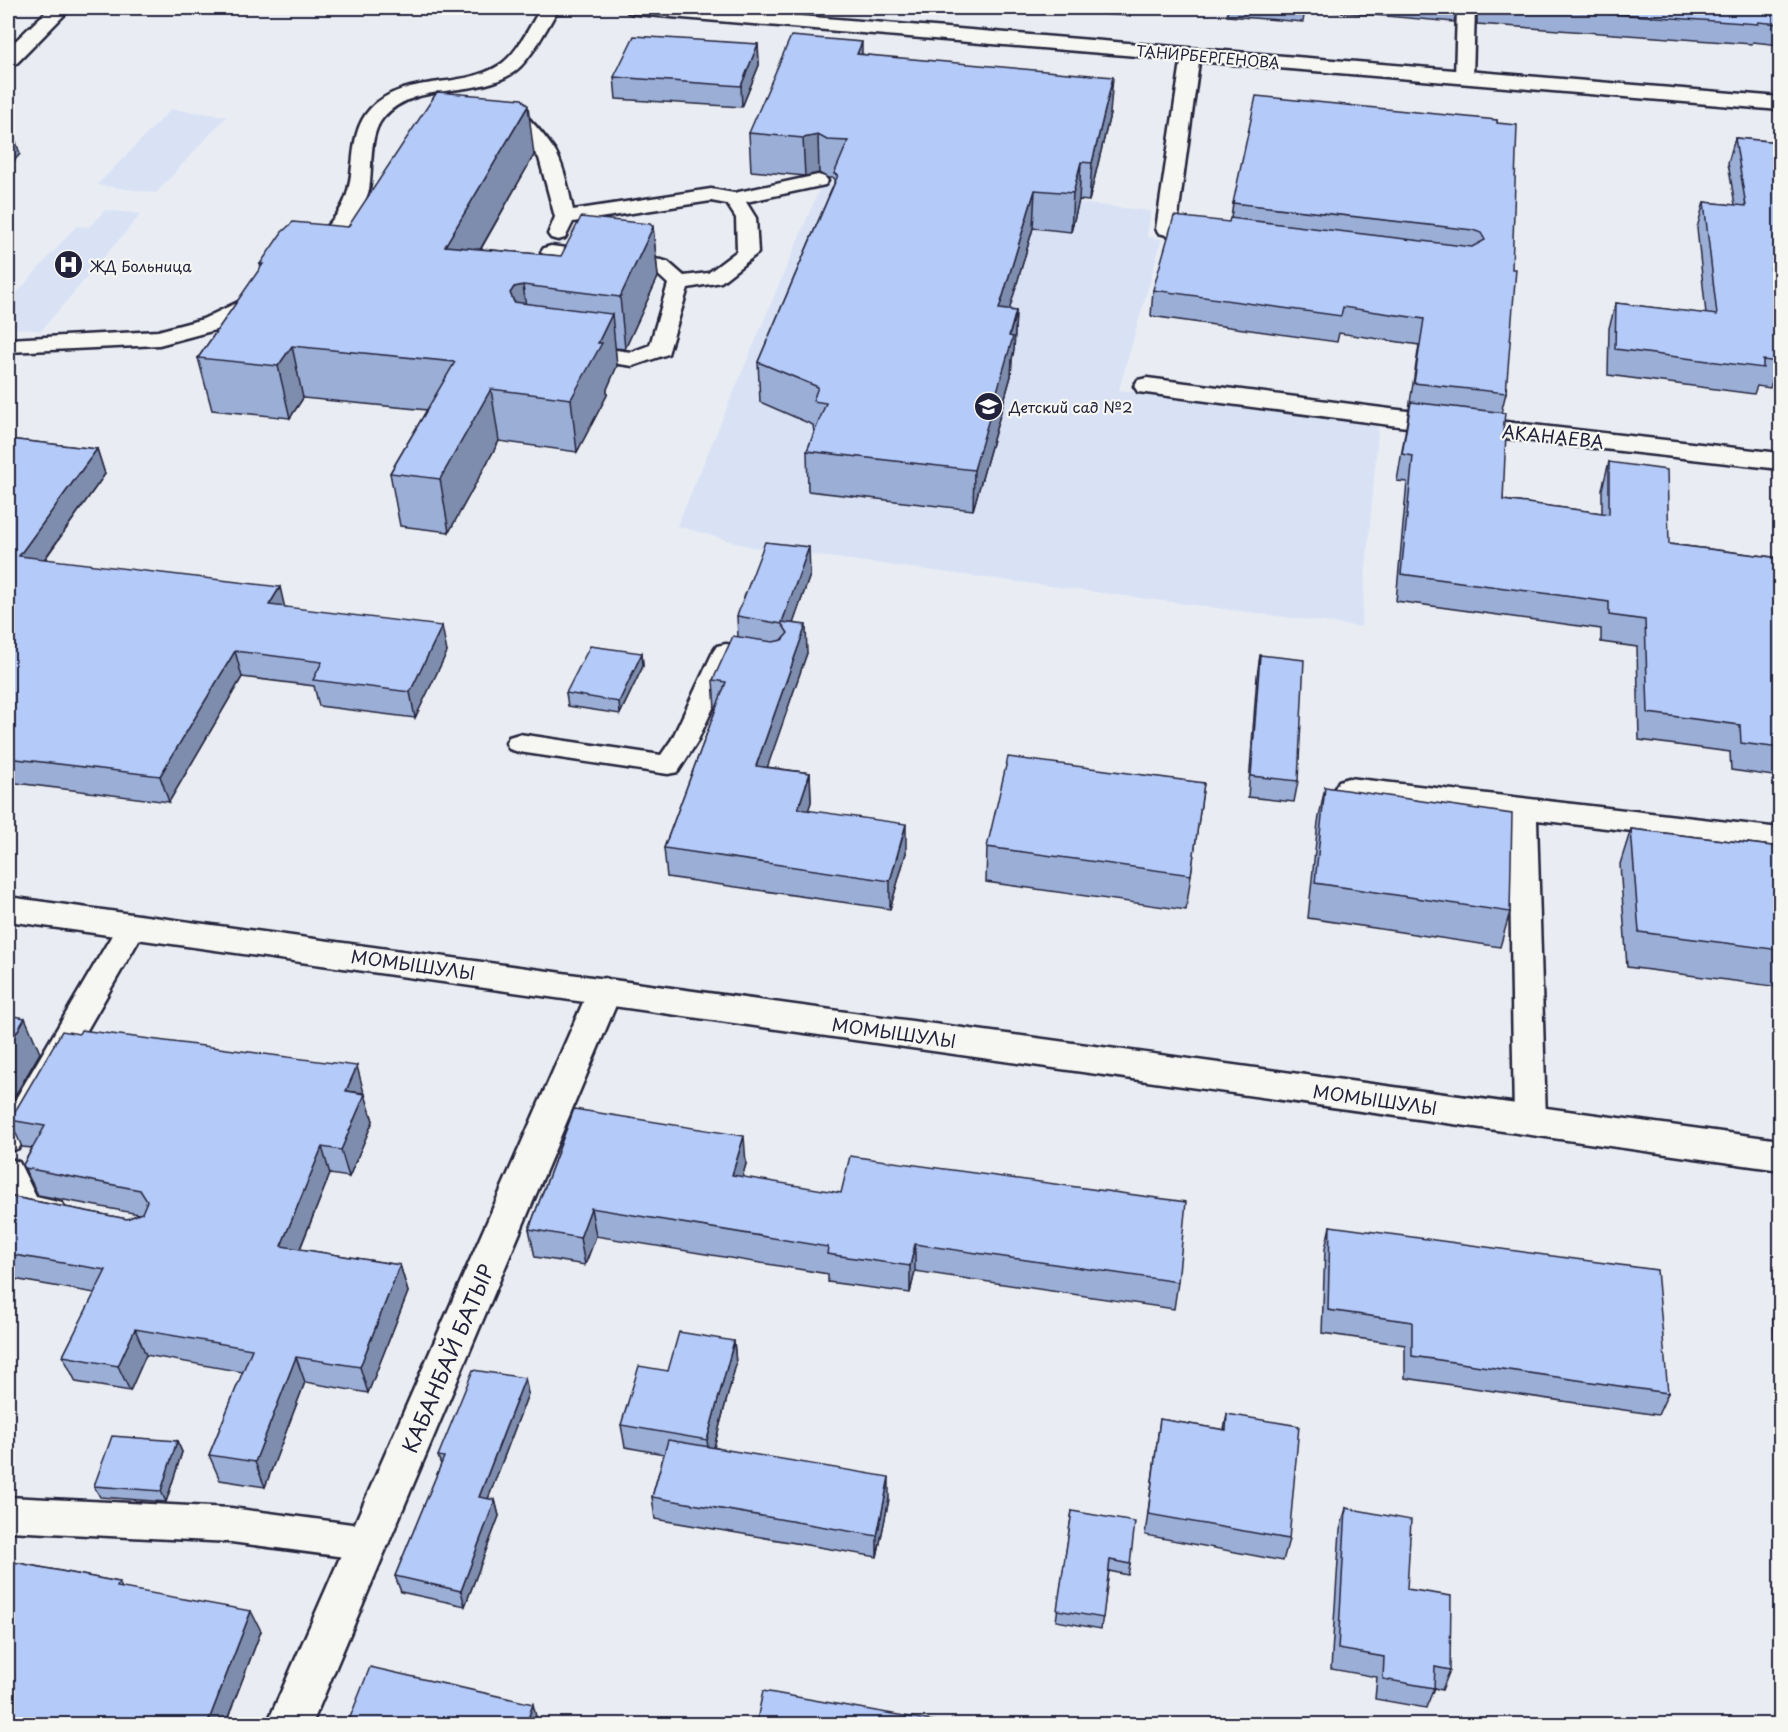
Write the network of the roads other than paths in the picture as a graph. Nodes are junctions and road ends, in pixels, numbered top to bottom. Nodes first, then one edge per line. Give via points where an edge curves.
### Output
1 (62, 8) edge
2 (550, 8) edge
3 (635, 8) edge
4 (1466, 8) edge
5 (1191, 55) junction
6 (8, 59) edge
7 (1464, 78) junction
8 (479, 82) junction
9 (1780, 104) edge
10 (818, 181) edge
11 (734, 199) junction
12 (565, 217) junction
13 (1224, 236) edge
14 (298, 263) edge
15 (679, 283) junction
16 (272, 288) edge
17 (8, 346) edge
18 (553, 349) edge
19 (1147, 386) dead end
20 (1780, 461) edge
21 (755, 657) edge
22 (519, 743) dead end
23 (1349, 788) edge
24 (1522, 808) junction
25 (1780, 838) edge
26 (8, 909) edge
27 (132, 926) junction
28 (605, 992) junction
29 (1530, 1120) junction
30 (8, 1139) edge
31 (1780, 1155) edge
32 (8, 1171) edge
33 (82, 1219) edge
34 (8, 1514) edge
35 (367, 1542) junction
36 (289, 1725) edge

1 - 6 street
2 - 8 lane via 507,69
3 - 5 street, ТАНИРБЕРГЕНОВА
4 - 7 lane
5 - 7 street, ТАНИРБЕРГЕНОВА
5 - 13 lane via 1166,229
7 - 9 street, ТАНИРБЕРГЕНОВА
8 - 12 lane via 521,122 549,157
8 - 14 lane via 420,88 376,114 368,130 356,199 344,222
10 - 11 lane
11 - 12 lane via 711,195
11 - 15 lane via 746,218 748,253 714,278
12 - 15 lane via 547,262 661,266
15 - 18 lane via 660,349 633,359
16 - 17 lane via 211,324 159,338
19 - 20 street, АКАНАЕВА
21 - 22 lane via 726,652 684,742 668,765
23 - 24 lane
24 - 25 lane
24 - 29 lane
26 - 27 street, МОМЫШУЛЫ
27 - 28 street, МОМЫШУЛЫ
27 - 30 lane
28 - 29 street, МОМЫШУЛЫ
28 - 35 street, КАБАНБАЙ БАТЫР
29 - 31 street, МОМЫШУЛЫ
32 - 33 lane via 25,1209
34 - 35 lane via 231,1525
35 - 36 street, КАБАНБАЙ БАТЫР

